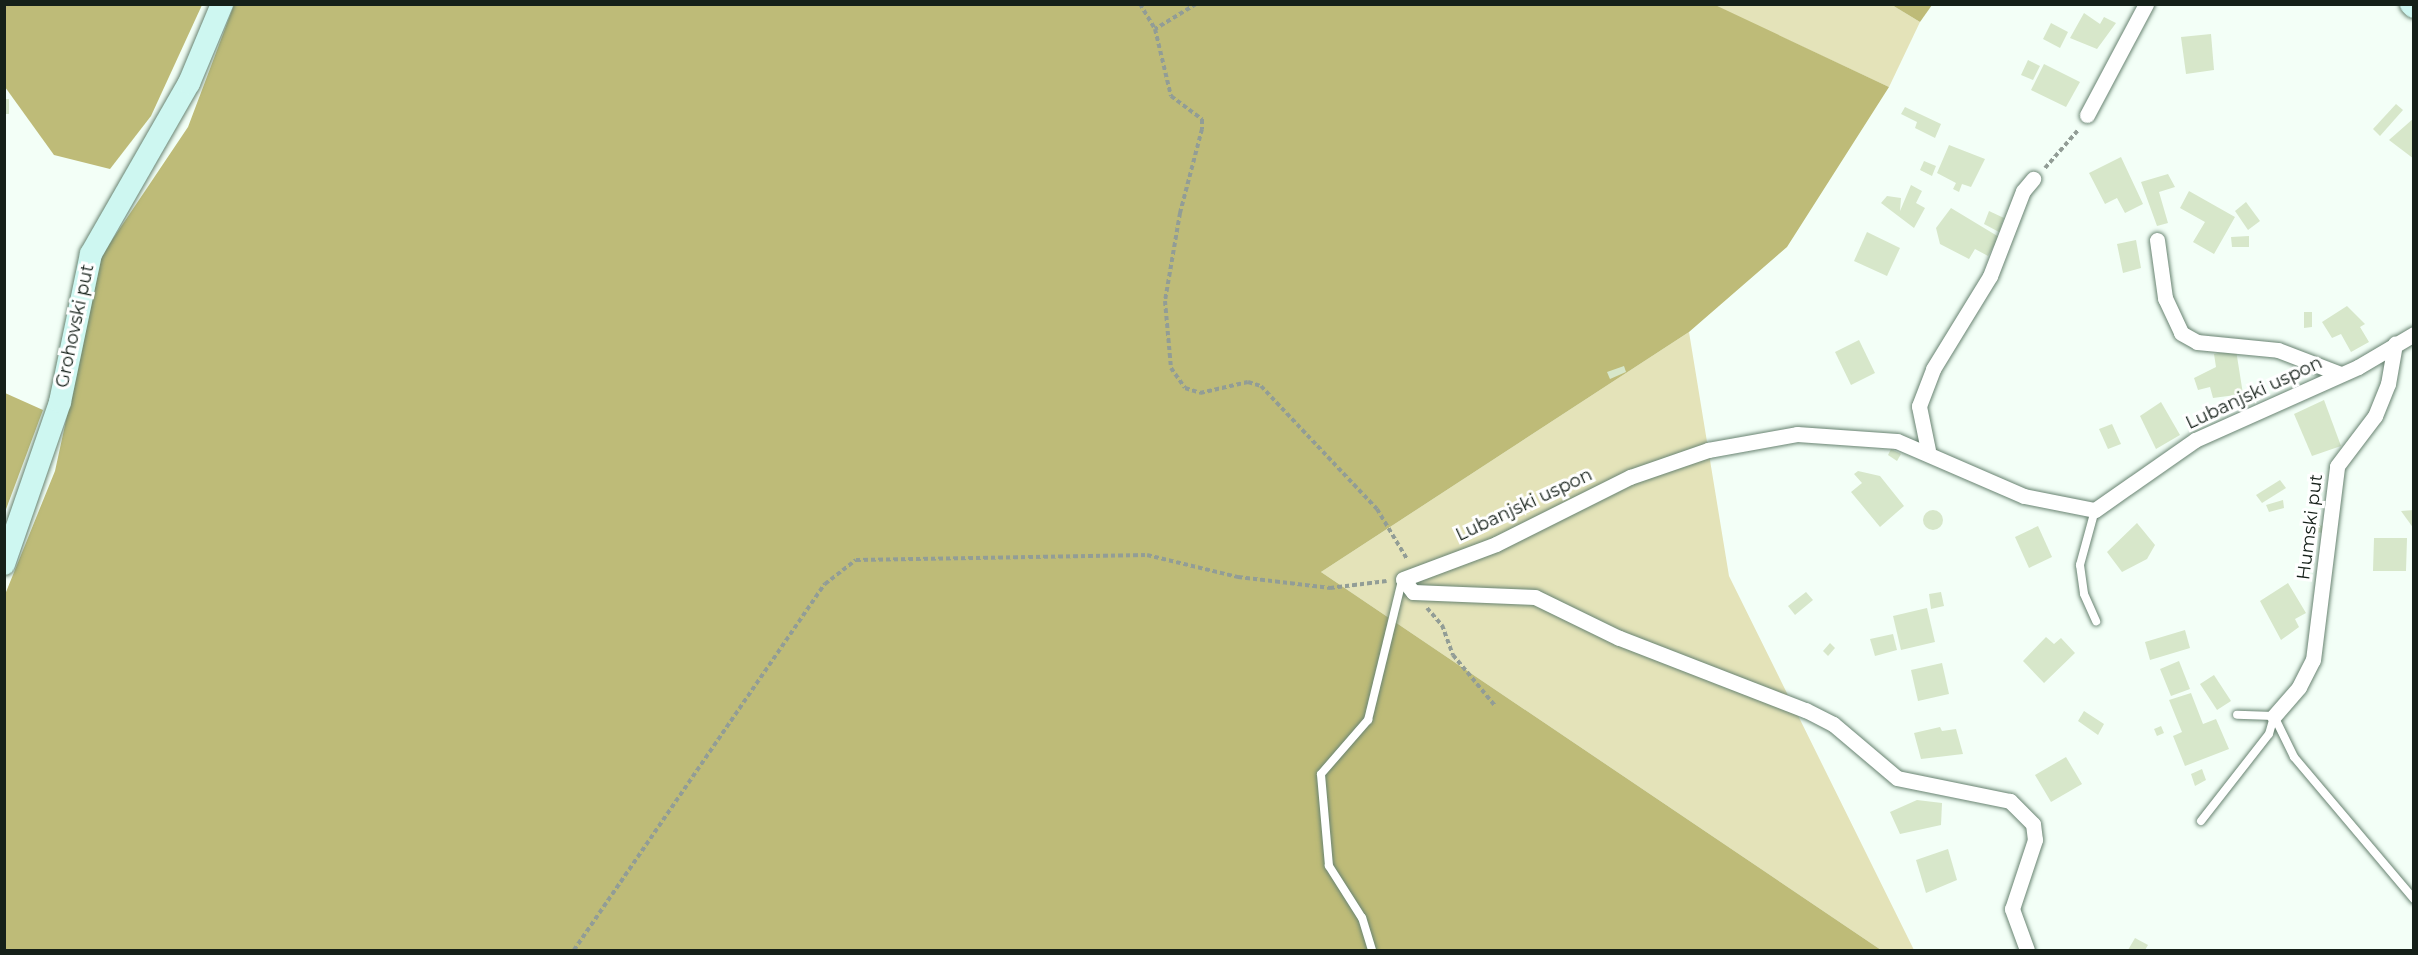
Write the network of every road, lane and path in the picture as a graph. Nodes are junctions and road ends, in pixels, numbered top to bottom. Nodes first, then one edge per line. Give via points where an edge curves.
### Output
1 (222, 4) edge
2 (1140, 4) edge
3 (1196, 4) edge
4 (2146, 4) edge
5 (1155, 29) junction
6 (2087, 115) joint
7 (2033, 179) joint
8 (2157, 240) dead end
9 (2414, 334) edge
10 (2395, 344) junction
11 (2341, 374) junction
12 (1928, 450) junction
13 (2096, 510) junction
14 (4, 564) edge
15 (1417, 572) junction
16 (1402, 579) junction
17 (1413, 592) junction
18 (2096, 621) dead end
19 (1496, 707) dead end
20 (2237, 715) dead end
21 (2274, 716) junction
22 (2201, 821) dead end
23 (2414, 899) edge
24 (574, 951) edge
25 (1372, 951) edge
26 (2027, 951) edge

1 - 14 main road, Grohovski put via 189,83 91,254 60,402
2 - 5 path
3 - 5 path
4 - 6 street
5 - 15 path via 1171,96 1198,114 1202,129 1180,213 1166,301 1172,368 1185,388 1200,393 1248,382 1261,386 1377,509 1390,537
6 - 7 path
7 - 12 street via 2023,191 1990,276 1929,378 1919,406
8 - 11 street, Lubanjski uspon via 2165,298 2181,333 2197,342 2278,350
9 - 10 street, Lubanjski uspon
10 - 11 street, Lubanjski uspon
10 - 21 street, Humski put via 2388,384 2374,416 2337,466 2313,660 2299,687
11 - 13 street, Lubanjski uspon via 2195,440
12 - 13 street, Lubanjski uspon via 2024,496
12 - 15 street, Lubanjski uspon via 1831,433 1797,434 1708,450 1630,477 1496,544
13 - 18 lane via 2080,565 2084,594
15 - 16 street, Lubanjski uspon
16 - 17 street
16 - 24 path via 1330,588 1238,577 1147,555 856,560 825,584
16 - 25 lane via 1368,720 1321,774 1329,866 1362,918
17 - 19 path via 1442,625 1458,663
17 - 26 street via 1535,597 1619,638 1805,710 1909,782 2010,801 2033,824 2035,840 2012,909
20 - 21 lane
21 - 22 lane via 2268,734
21 - 23 lane via 2294,757

